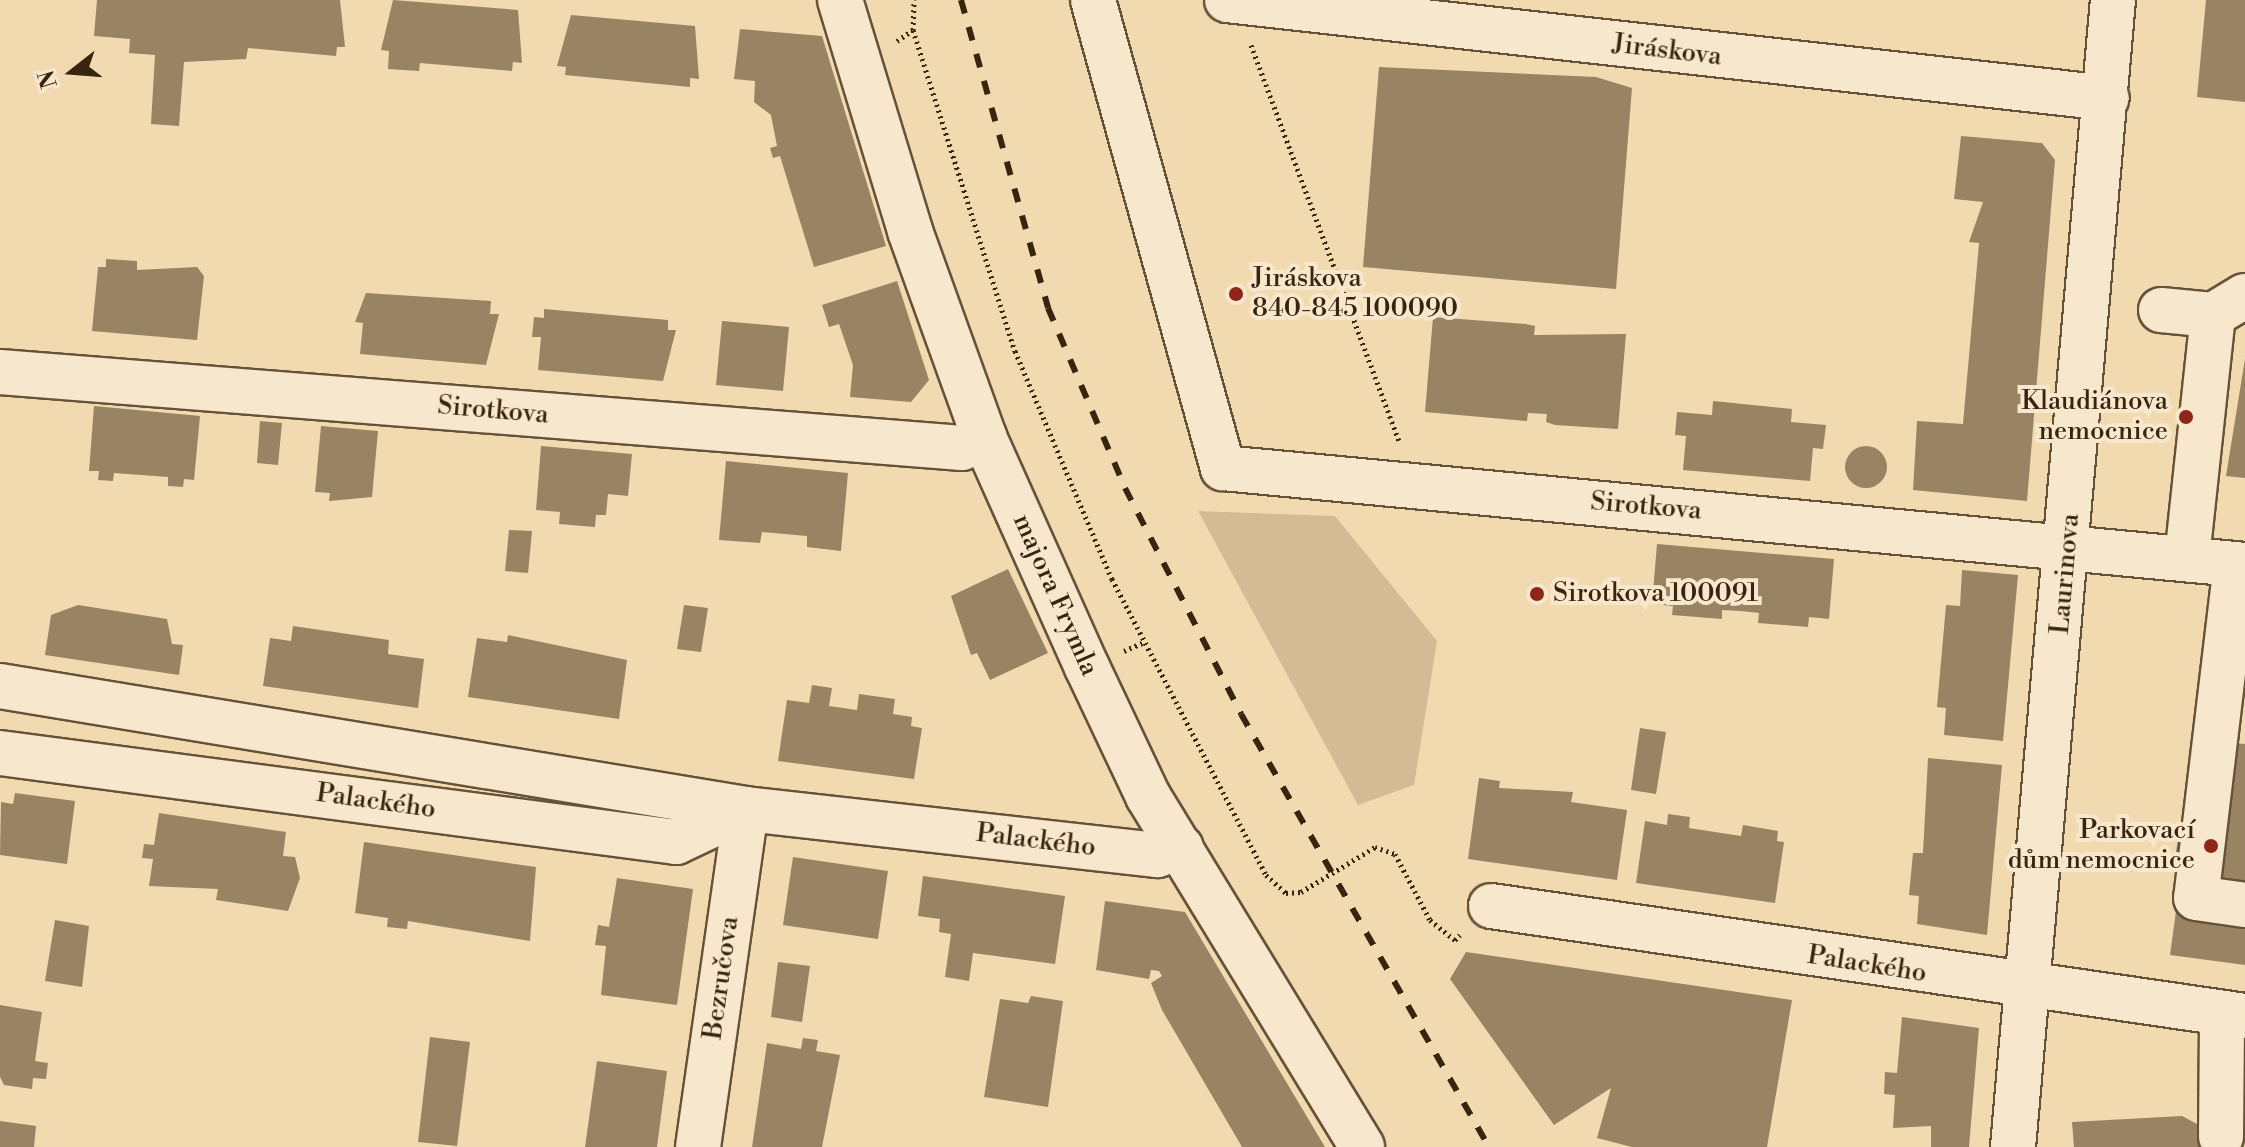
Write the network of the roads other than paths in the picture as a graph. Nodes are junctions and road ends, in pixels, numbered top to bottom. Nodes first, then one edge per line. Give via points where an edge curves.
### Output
1 (840, 0) edge
2 (1093, 0) edge
3 (1227, 0) edge
4 (2113, 0) edge
5 (1235, 1) edge
6 (2107, 98) junction
7 (2236, 302) edge
8 (2161, 310) dead end
9 (0, 372) edge
10 (984, 437) junction
11 (2069, 546) junction
12 (2187, 558) junction
13 (2240, 565) edge
14 (0, 686) edge
15 (0, 753) edge
16 (746, 809) junction
17 (1181, 847) junction
18 (2245, 905) edge
19 (1491, 906) road end
20 (2027, 988) junction
21 (2233, 1014) edge
22 (2221, 1137) dead end
23 (698, 1147) edge
24 (1362, 1147) edge
25 (2013, 1147) edge

1 - 10 street, majora Frymla via 910,231
2 - 11 street, Sirotkova via 1223,468
3 - 5 street, Jiráskova
4 - 6 street, Laurinova
5 - 6 street, Jiráskova
6 - 11 street, Laurinova
7 - 8 street
7 - 12 street
9 - 10 street, Sirotkova via 962,448
10 - 17 street, majora Frymla via 1148,796
11 - 12 street, Sirotkova
11 - 20 street, Laurinova
12 - 13 street, Sirotkova
13 - 18 street via 2196,898
14 - 16 street, Palackého
15 - 16 street, Palackého via 676,842
16 - 17 street, Palackého via 1157,855
16 - 23 street, Bezručova
17 - 24 street, majora Frymla
19 - 20 street, Palackého
20 - 21 street, Palackého
20 - 25 street, Laurinova
21 - 22 street

